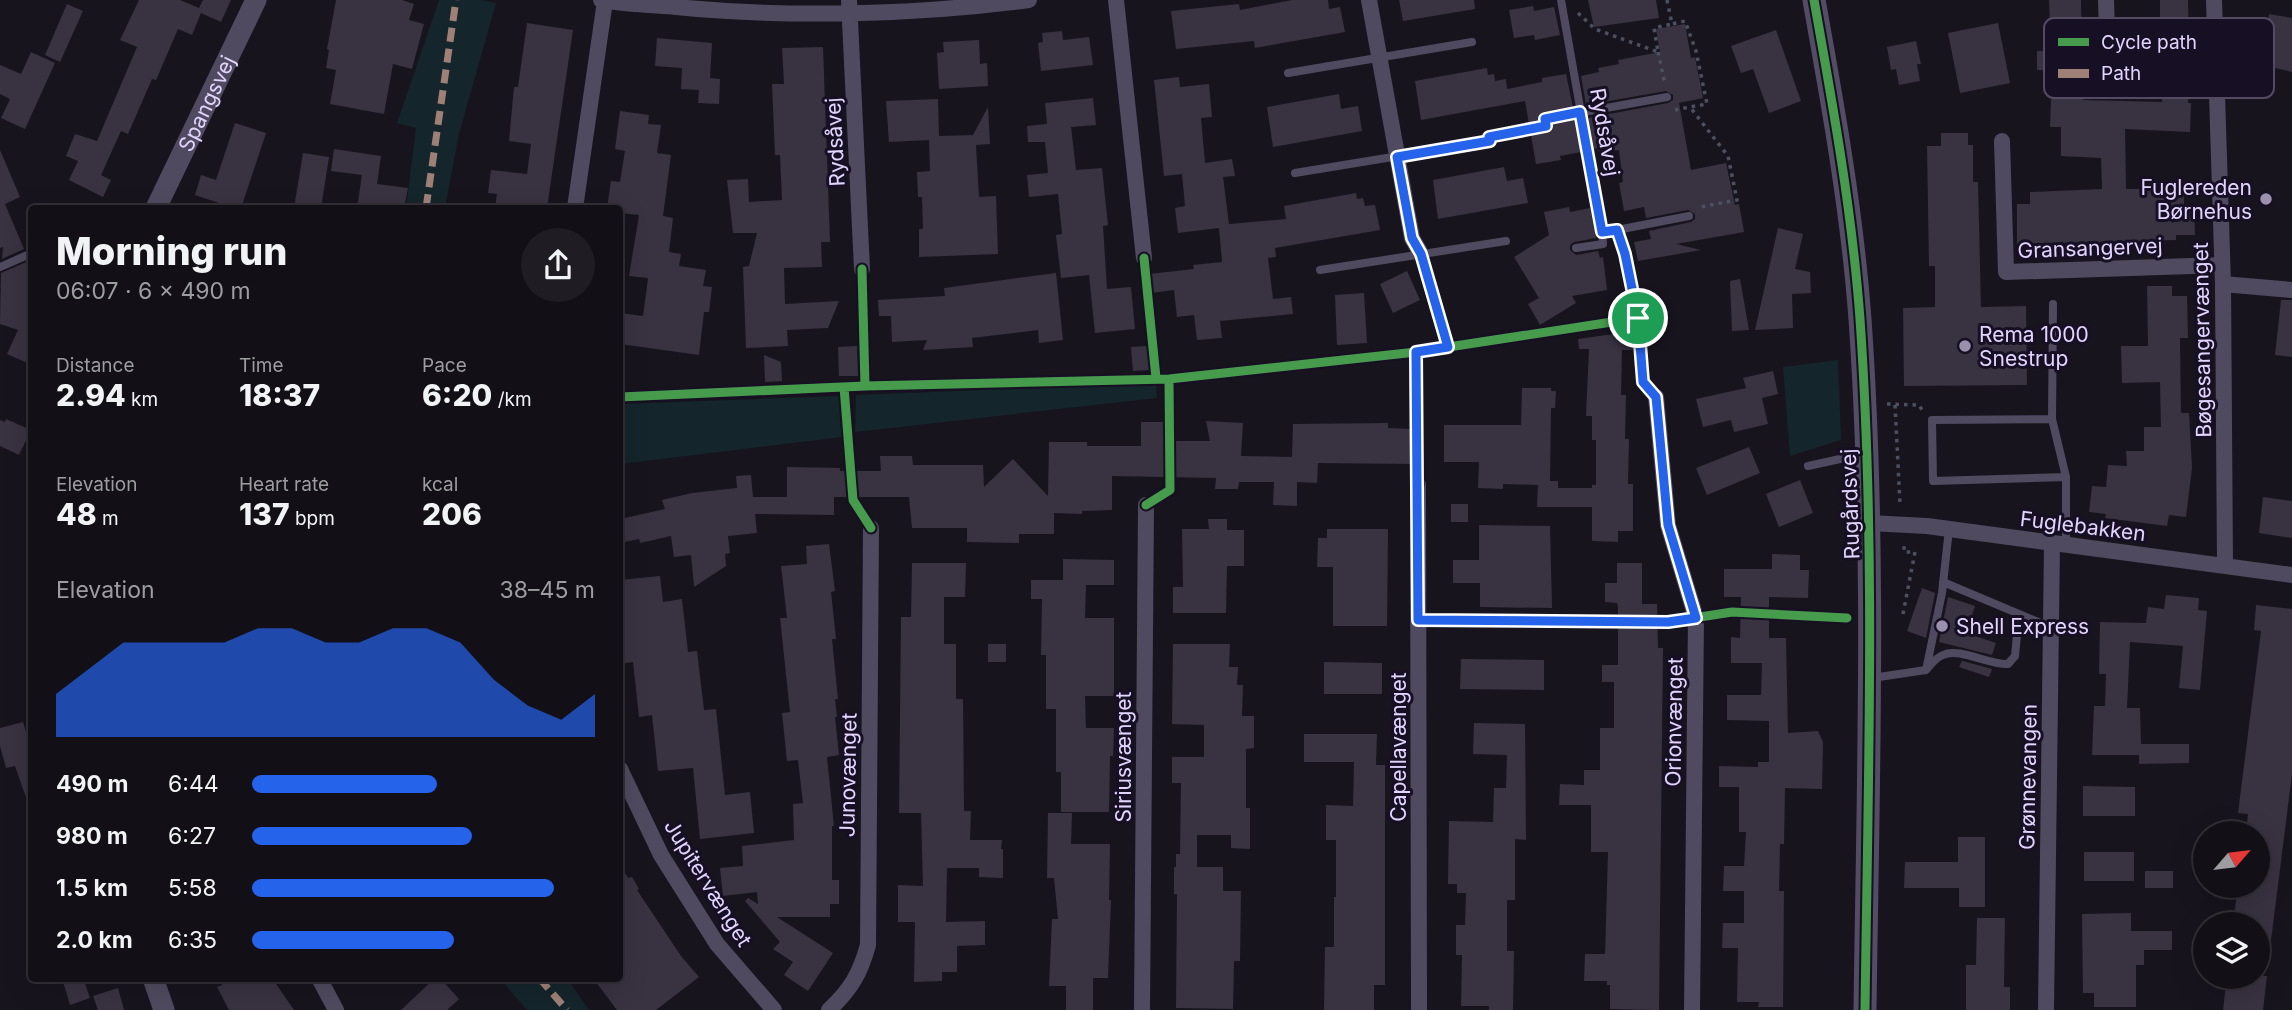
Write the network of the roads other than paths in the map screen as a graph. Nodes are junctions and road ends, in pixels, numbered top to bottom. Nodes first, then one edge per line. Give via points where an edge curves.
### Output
1 (256, 0) edge
2 (603, 0) edge
3 (1029, 0) edge
4 (1116, 0) edge
5 (1369, 0) edge
6 (1561, 0) edge
7 (1814, 0) edge
8 (2106, 0) edge
9 (2214, 0) edge
10 (850, 6) edge
11 (2107, 18) edge
12 (2214, 18) edge
13 (1472, 41) dead end
14 (1378, 57) junction
15 (1288, 73) dead end
16 (1667, 97) dead end
17 (2217, 98) edge
18 (1580, 112) junction
19 (1545, 119) road end
20 (1490, 141) road end
21 (2002, 141) dead end
22 (1397, 157) junction
23 (1295, 173) dead end
24 (157, 205) edge
25 (575, 205) edge
26 (1689, 216) road end
27 (1617, 230) junction
28 (1602, 232) junction
29 (1506, 241) dead end
30 (1576, 248) dead end
31 (1421, 254) junction
32 (1625, 254) dead end
33 (28, 255) edge
34 (1144, 258) dead end
35 (2222, 265) junction
36 (0, 267) edge
37 (862, 269) dead end
38 (1320, 270) dead end
39 (2223, 284) junction
40 (2292, 290) edge
41 (2053, 304) dead end
42 (1656, 397) dead end
43 (2052, 419) junction
44 (1866, 453) junction
45 (1808, 466) dead end
46 (2066, 477) junction
47 (1418, 485) dead end
48 (1146, 505) dead end
49 (1869, 523) junction
50 (871, 528) dead end
51 (1948, 529) junction
52 (2059, 545) junction
53 (2225, 565) junction
54 (2292, 575) edge
55 (1943, 582) junction
56 (2019, 614) junction
57 (2051, 627) junction
58 (1926, 670) junction
59 (1870, 678) junction
60 (623, 775) edge
61 (154, 982) edge
62 (321, 982) edge
63 (164, 1010) edge
64 (336, 1010) edge
65 (774, 1010) edge
66 (829, 1010) edge
67 (1142, 1010) edge
68 (1419, 1010) edge
69 (1692, 1010) edge
70 (1865, 1010) edge
71 (2046, 1010) edge

1 - 24 street, Spangsvej
2 - 10 street via 731,13
2 - 25 street
3 - 10 street via 992,5
4 - 34 street
5 - 14 street
6 - 18 lane, Rydsåvej
7 - 44 main road, Rugårdsvej via 1841,155 1860,318
8 - 11 street
9 - 12 street, Bøgesangervænget
10 - 37 street, Rydsåvej
13 - 14 lane
14 - 15 lane
14 - 22 street
16 - 18 lane
17 - 35 street, Bøgesangervænget
18 - 19 lane
18 - 28 lane, Rydsåvej
20 - 22 lane
21 - 35 street, Gransangervej via 2006,272
22 - 23 lane
22 - 31 street via 1412,238
26 - 27 lane
27 - 28 lane
27 - 32 lane
28 - 30 lane via 1604,244
29 - 31 lane
31 - 38 lane
33 - 36 lane
35 - 39 street, Bøgesangervænget
39 - 40 street
39 - 53 street, Bøgesangervænget
41 - 43 lane
42 - 69 street, Orionvænget via 1668,525 1696,618
43 - 46 lane
43 - 46 lane via 1933,420 1933,481
44 - 45 lane
44 - 49 main road, Rugårdsvej
46 - 52 lane
47 - 68 street, Capellavænget
48 - 67 street, Siriusvænget
49 - 51 street, Fuglebakken
49 - 59 main road, Rugårdsvej
50 - 66 street, Junovænget via 867,945 861,969
51 - 52 street, Fuglebakken
51 - 55 lane
52 - 53 street, Fuglebakken
52 - 57 street, Grønnevangen
53 - 54 street, Fuglebakken
55 - 56 lane
55 - 58 lane
56 - 57 lane
56 - 58 lane via 2015,656 2008,664 1959,653 1942,654
57 - 71 street, Grønnevangen
58 - 59 lane
59 - 70 main road, Rugårdsvej
60 - 65 street, Jupitervænget via 661,855 717,944
61 - 63 street
62 - 64 street

